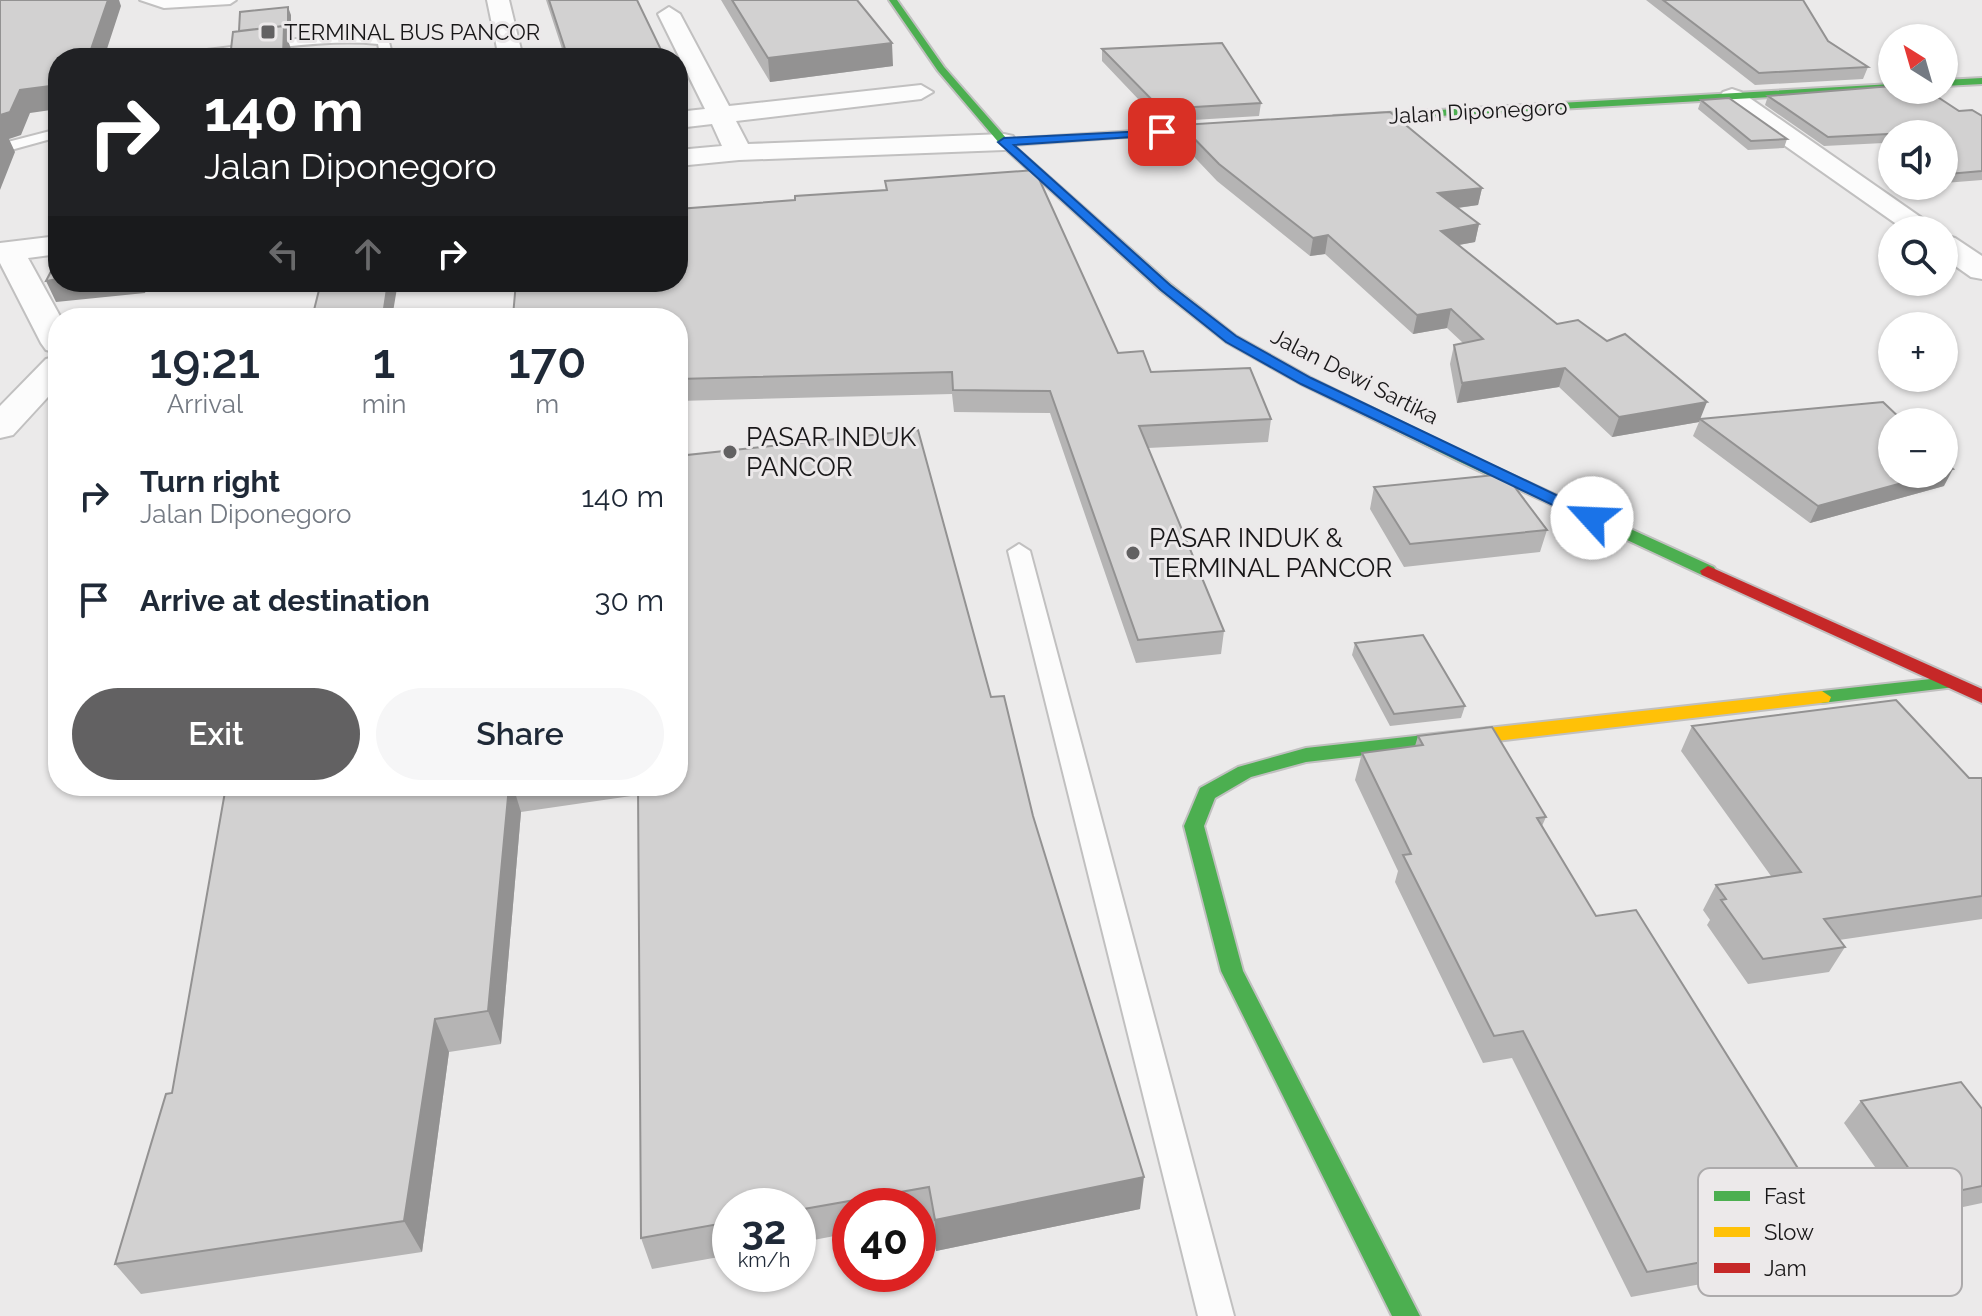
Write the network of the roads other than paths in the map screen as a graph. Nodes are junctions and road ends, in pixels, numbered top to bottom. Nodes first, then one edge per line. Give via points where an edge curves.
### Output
1 (146, 0) edge
2 (230, 0) edge
3 (498, 0) edge
4 (893, 0) edge
5 (666, 7) edge
6 (695, 8) dead end
7 (267, 48) edge
8 (385, 48) edge
9 (509, 48) edge
10 (688, 48) edge
11 (688, 49) edge
12 (1982, 81) edge
13 (1958, 82) edge
14 (1878, 88) edge
15 (921, 92) dead end
16 (1732, 97) junction
17 (723, 115) junction
18 (688, 119) edge
19 (1320, 120) edge
20 (1266, 124) edge
21 (48, 136) edge
22 (1004, 142) junction
23 (0, 149) edge
24 (739, 152) junction
25 (688, 157) edge
26 (1904, 216) edge
27 (48, 246) edge
28 (5, 251) edge
29 (1958, 254) edge
30 (1982, 270) edge
31 (48, 326) edge
32 (48, 377) edge
33 (0, 427) edge
34 (1019, 551) dead end
35 (1949, 683) junction
36 (1982, 697) edge
37 (1216, 1316) edge
38 (1406, 1316) edge

1 - 2 lane
3 - 9 street
4 - 22 street, Jalan Dewi Sartika via 941,69
5 - 6 street
5 - 10 street
7 - 8 lane via 370,37 384,41
11 - 17 street
12 - 13 street
14 - 16 street, Jalan Diponegoro
15 - 17 street
16 - 19 street, Jalan Diponegoro
16 - 26 street
17 - 18 street
17 - 24 street
20 - 22 street
21 - 23 lane
22 - 24 street
22 - 35 street, Jalan Dewi Sartika via 1231,339 1463,458
24 - 25 street
27 - 28 street
28 - 31 street
29 - 30 street
32 - 33 street
34 - 37 lane
35 - 36 street, Jalan Dewi Sartika
35 - 38 street via 1306,755 1245,772 1207,793 1194,826 1232,971

